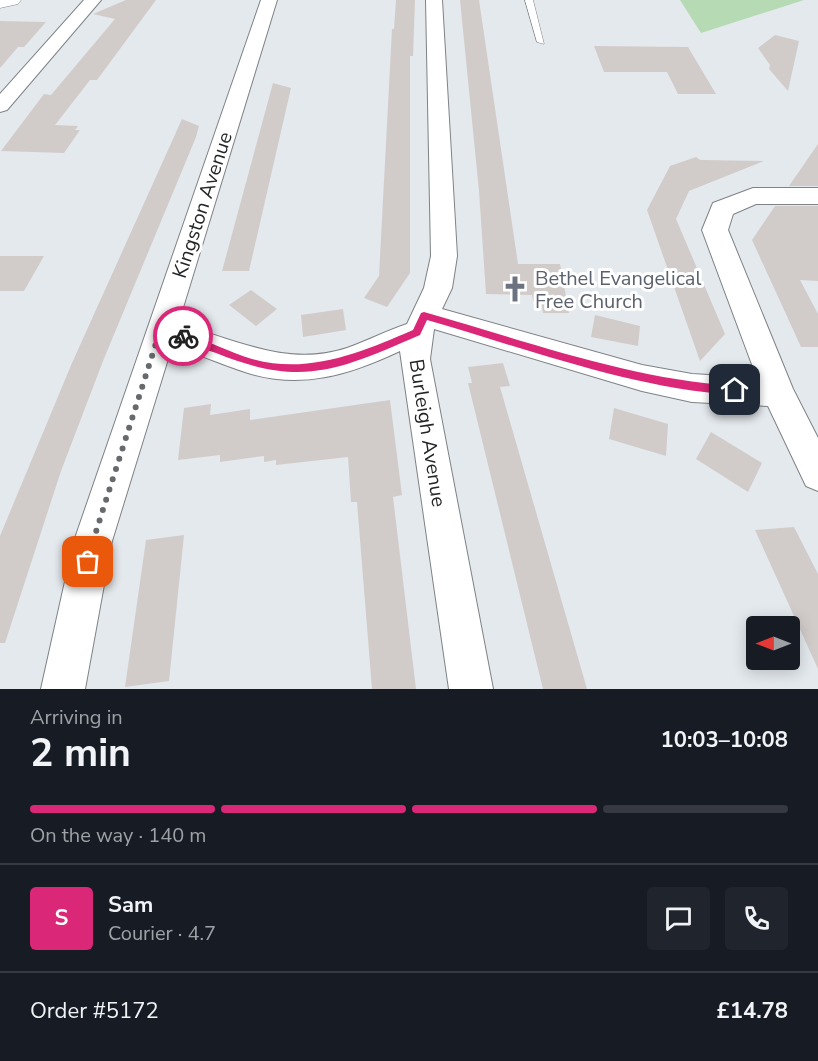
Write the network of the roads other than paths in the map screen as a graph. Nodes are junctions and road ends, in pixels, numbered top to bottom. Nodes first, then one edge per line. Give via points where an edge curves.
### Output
1 (12, 0) edge
2 (93, 0) edge
3 (269, 0) edge
4 (434, 0) edge
5 (529, 0) edge
6 (0, 3) edge
7 (541, 42) dead end
8 (0, 106) edge
9 (818, 196) edge
10 (420, 324) junction
11 (160, 331) junction
12 (778, 393) junction
13 (817, 472) edge
14 (63, 689) edge
15 (471, 689) edge

1 - 6 main road
2 - 8 street
3 - 11 street, Kingston Avenue
4 - 10 street, Burleigh Avenue via 444,256 442,277
5 - 7 lane
9 - 12 street via 753,196 722,209 715,230
10 - 11 street via 341,363 296,369 253,363 190,337
10 - 12 street via 692,388
10 - 15 street, Burleigh Avenue via 415,359 419,393
11 - 14 street, Kingston Avenue via 93,541
12 - 13 street

